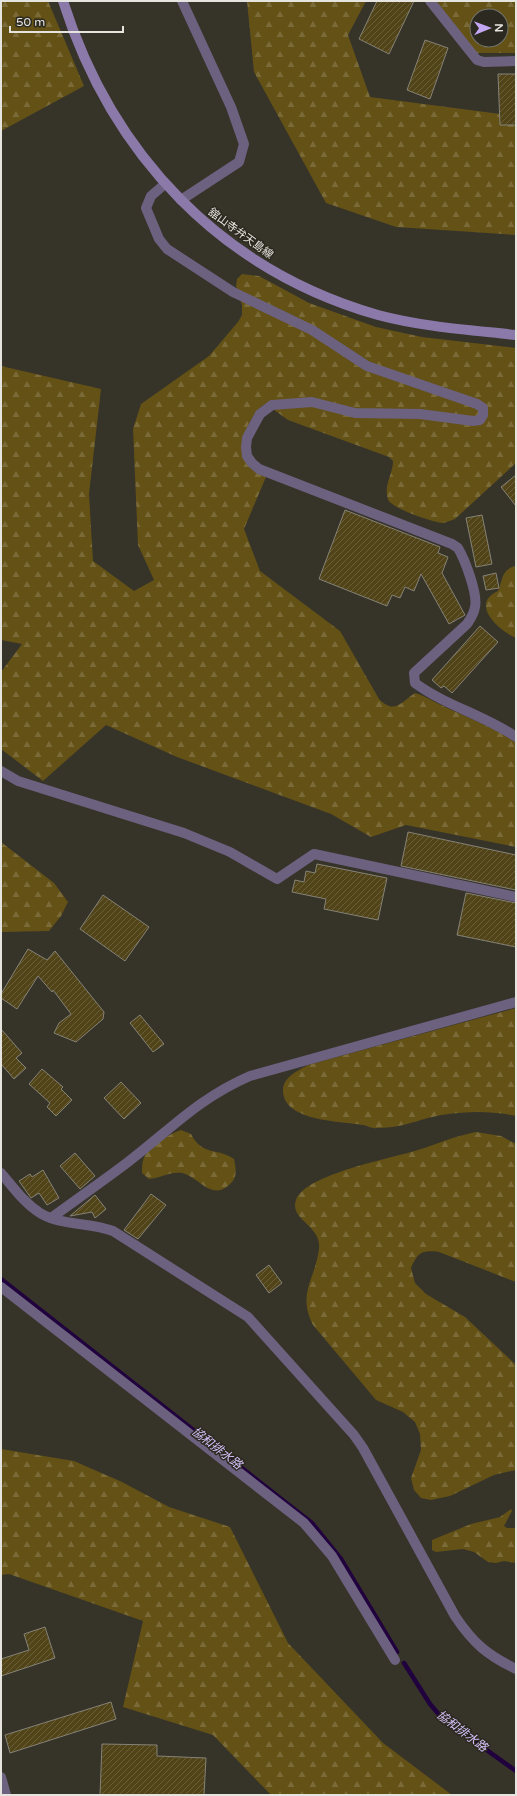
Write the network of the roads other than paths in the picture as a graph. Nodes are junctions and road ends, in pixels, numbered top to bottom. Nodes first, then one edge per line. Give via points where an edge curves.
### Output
1 (63, 1) edge
2 (182, 1) edge
3 (430, 1) edge
4 (516, 61) edge
5 (165, 184) junction
6 (181, 200) junction
7 (516, 335) edge
8 (516, 737) edge
9 (1, 771) edge
10 (516, 897) edge
11 (516, 1002) edge
12 (1, 1173) edge
13 (51, 1218) junction
14 (1, 1287) edge
15 (395, 1660) dead end
16 (516, 1669) edge
17 (1, 1777) edge
18 (6, 1795) edge

1 - 5 main road, 舘山寺弁天島線 via 79,47 99,89 136,148
2 - 6 street via 231,108 244,144 239,162
3 - 4 street via 477,60
5 - 6 main road, 舘山寺弁天島線
5 - 8 street via 152,196 146,208 159,239 167,249 233,292 312,330 367,366 483,408 484,415 480,420 473,421 420,414 355,413 312,402 272,405 260,414 246,447 249,459 259,469 458,548 474,594 476,605 473,615 467,624 414,673 415,683 435,698
6 - 7 main road, 舘山寺弁天島線 via 216,231 253,258 293,281 335,300 379,315 424,325
9 - 10 street via 18,781 184,833 230,852 278,879 314,854
11 - 13 street via 250,1076 231,1084 196,1106 128,1162
12 - 13 street via 31,1207
13 - 16 street via 100,1226 113,1231 248,1317 359,1441 455,1616 469,1636 488,1654
14 - 15 street via 304,1523 332,1556
17 - 18 street

